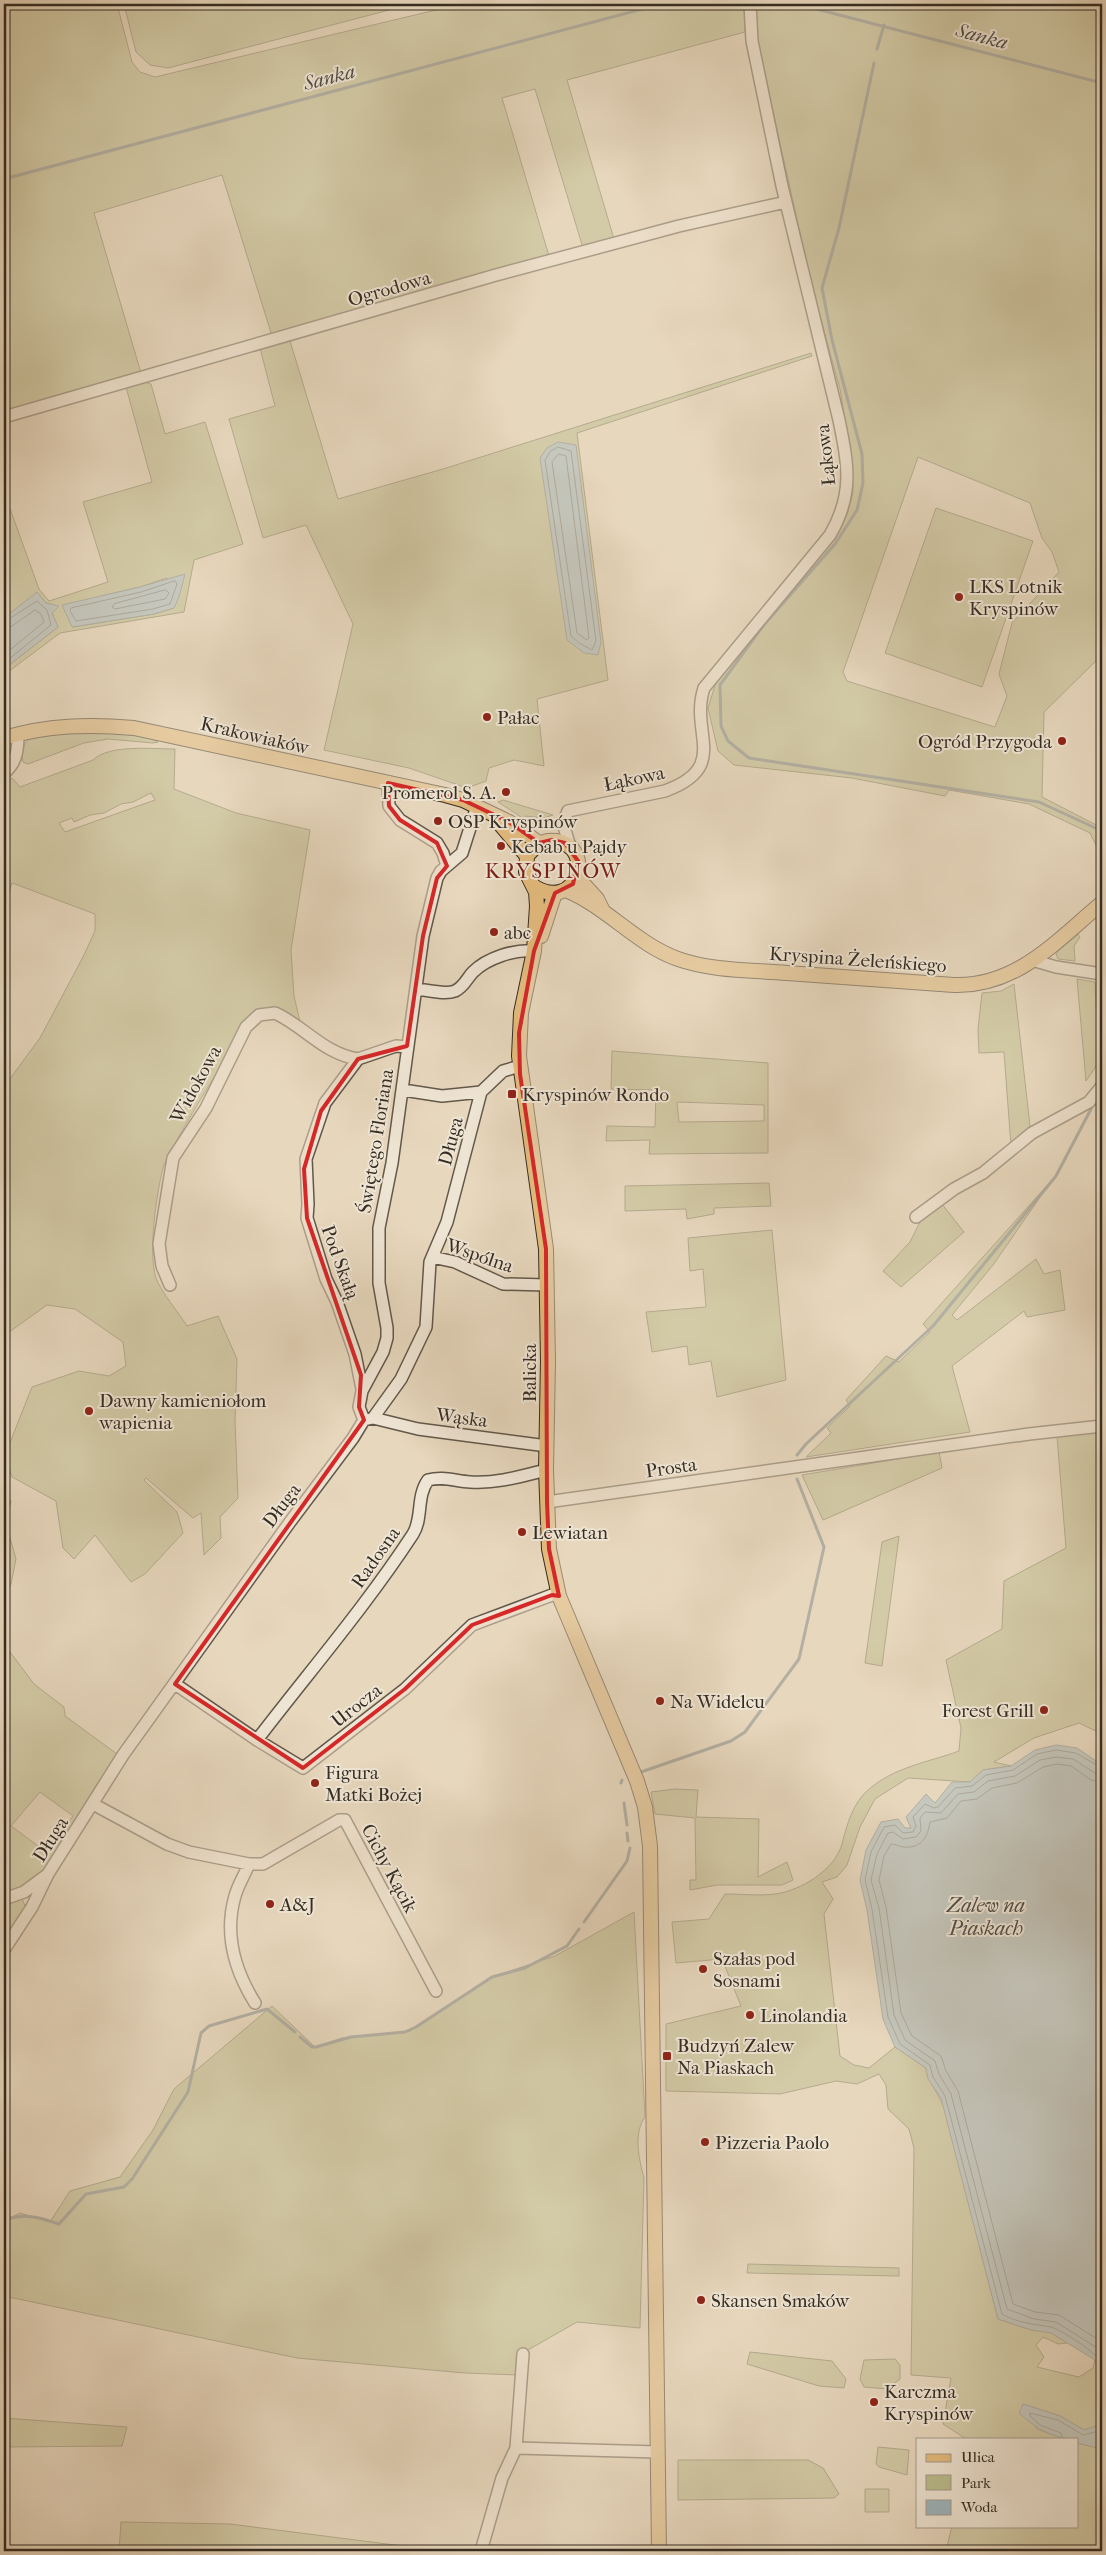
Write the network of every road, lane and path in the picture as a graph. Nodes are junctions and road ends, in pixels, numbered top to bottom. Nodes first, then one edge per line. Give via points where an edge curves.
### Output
1 (750, 5) edge
2 (786, 202) junction
3 (4, 417) edge
4 (18, 734) junction
5 (4, 738) edge
6 (4, 773) edge
7 (388, 783) junction
8 (477, 806) junction
9 (493, 815) junction
10 (563, 822) junction
11 (546, 842) junction
12 (570, 847) junction
13 (527, 856) junction
14 (447, 866) junction
15 (577, 877) junction
16 (533, 886) junction
17 (560, 891) junction
18 (1102, 903) edge
19 (602, 909) junction
20 (534, 950) junction
21 (1032, 960) junction
22 (1102, 974) edge
23 (417, 990) junction
24 (407, 1047) junction
25 (358, 1060) junction
26 (520, 1066) junction
27 (1102, 1086) edge
28 (403, 1090) junction
29 (481, 1092) junction
30 (916, 1217) dead end
31 (432, 1257) junction
32 (170, 1285) dead end
33 (548, 1285) junction
34 (362, 1391) junction
35 (368, 1419) junction
36 (1102, 1426) edge
37 (547, 1446) junction
38 (546, 1470) junction
39 (547, 1502) junction
40 (559, 1596) junction
41 (175, 1684) junction
42 (257, 1740) junction
43 (93, 1804) junction
44 (249, 1864) junction
45 (48, 1874) junction
46 (24, 1892) junction
47 (4, 1899) edge
48 (32, 1907) junction
49 (4, 1950) edge
50 (436, 1991) dead end
51 (256, 2003) dead end
52 (523, 2354) dead end
53 (516, 2448) junction
54 (658, 2452) junction
55 (481, 2551) edge
56 (659, 2551) edge

1 - 2 street, Łąkowa via 752,40
2 - 3 street, Ogrodowa via 679,226 506,272
2 - 10 street, Łąkowa via 847,458 846,501 840,517 811,560 704,688 700,711 705,750 699,769 677,786 665,790 568,811
4 - 5 main road, Krakowiaków
4 - 6 street via 18,751
4 - 7 main road, Krakowiaków via 68,726 134,728
7 - 8 main road, Krakowiaków via 446,795
7 - 14 street via 389,806 400,820 437,843
8 - 9 main road, Krakowiaków
8 - 14 street, Świętego Floriana via 462,853
9 - 11 main road, Krakowiaków
9 - 13 main road, Krakowiaków
10 - 11 street, Łąkowa
10 - 12 street
11 - 12 main road
11 - 13 main road
12 - 15 main road via 578,861
13 - 16 main road via 526,872
14 - 23 street, Świętego Floriana via 437,878 423,936
15 - 17 main road
15 - 19 main road, Kryspina Żeleńskiego
16 - 17 main road via 548,893
16 - 20 main road, Balicka via 537,899
17 - 19 main road, Kryspina Żeleńskiego
17 - 20 main road, Balicka
18 - 21 main road, Kryspina Żeleńskiego
19 - 21 main road, Kryspina Żeleńskiego via 651,946 677,959 716,967 968,986 999,980
20 - 23 street via 484,963 461,988 453,992
20 - 26 main road, Balicka via 520,1023
21 - 22 street
23 - 24 street, Świętego Floriana
24 - 25 street via 396,1046
24 - 28 street, Świętego Floriana
25 - 32 street, Widokowa via 320,1044 275,1013 259,1015 246,1027 206,1108 173,1158 159,1244 162,1266
25 - 34 street, Pod Skałą via 321,1111 304,1169 307,1218 326,1280 355,1354
26 - 29 street via 502,1071
26 - 33 main road, Balicka via 542,1214
27 - 30 street via 1089,1102 1032,1134 983,1173 954,1189
28 - 29 street via 442,1096
28 - 34 street, Świętego Floriana via 379,1228 379,1283 387,1338
29 - 31 street, Długa via 447,1222
31 - 33 street, Wspólna via 455,1262 503,1284
31 - 35 street, Długa via 423,1334 401,1380
33 - 37 main road, Balicka
34 - 35 street, Świętego Floriana via 359,1407
35 - 37 street, Wąska
35 - 41 street, Długa
36 - 39 street, Prosta
37 - 38 main road, Balicka
38 - 39 main road, Balicka
38 - 42 street, Radosna via 507,1480 471,1482 438,1477 428,1480 422,1489 416,1529 403,1549
39 - 40 main road, Balicka via 549,1549
40 - 42 street, Urocza via 552,1595 472,1625 405,1689 303,1768
40 - 54 main road, Balicka via 637,1781 645,1807 650,1846
41 - 42 street, Urocza
41 - 43 street, Długa via 123,1755
43 - 44 street, Cichy Kącik via 167,1844
43 - 45 street, Długa
44 - 50 street, Cichy Kącik via 264,1864 339,1820 345,1820
44 - 51 street via 235,1895 232,1952
45 - 46 street
45 - 48 street, Długa
46 - 47 street
46 - 48 street
48 - 49 street, Długa
52 - 53 street
53 - 54 street
53 - 55 street via 502,2478
54 - 56 main road, Balicka

